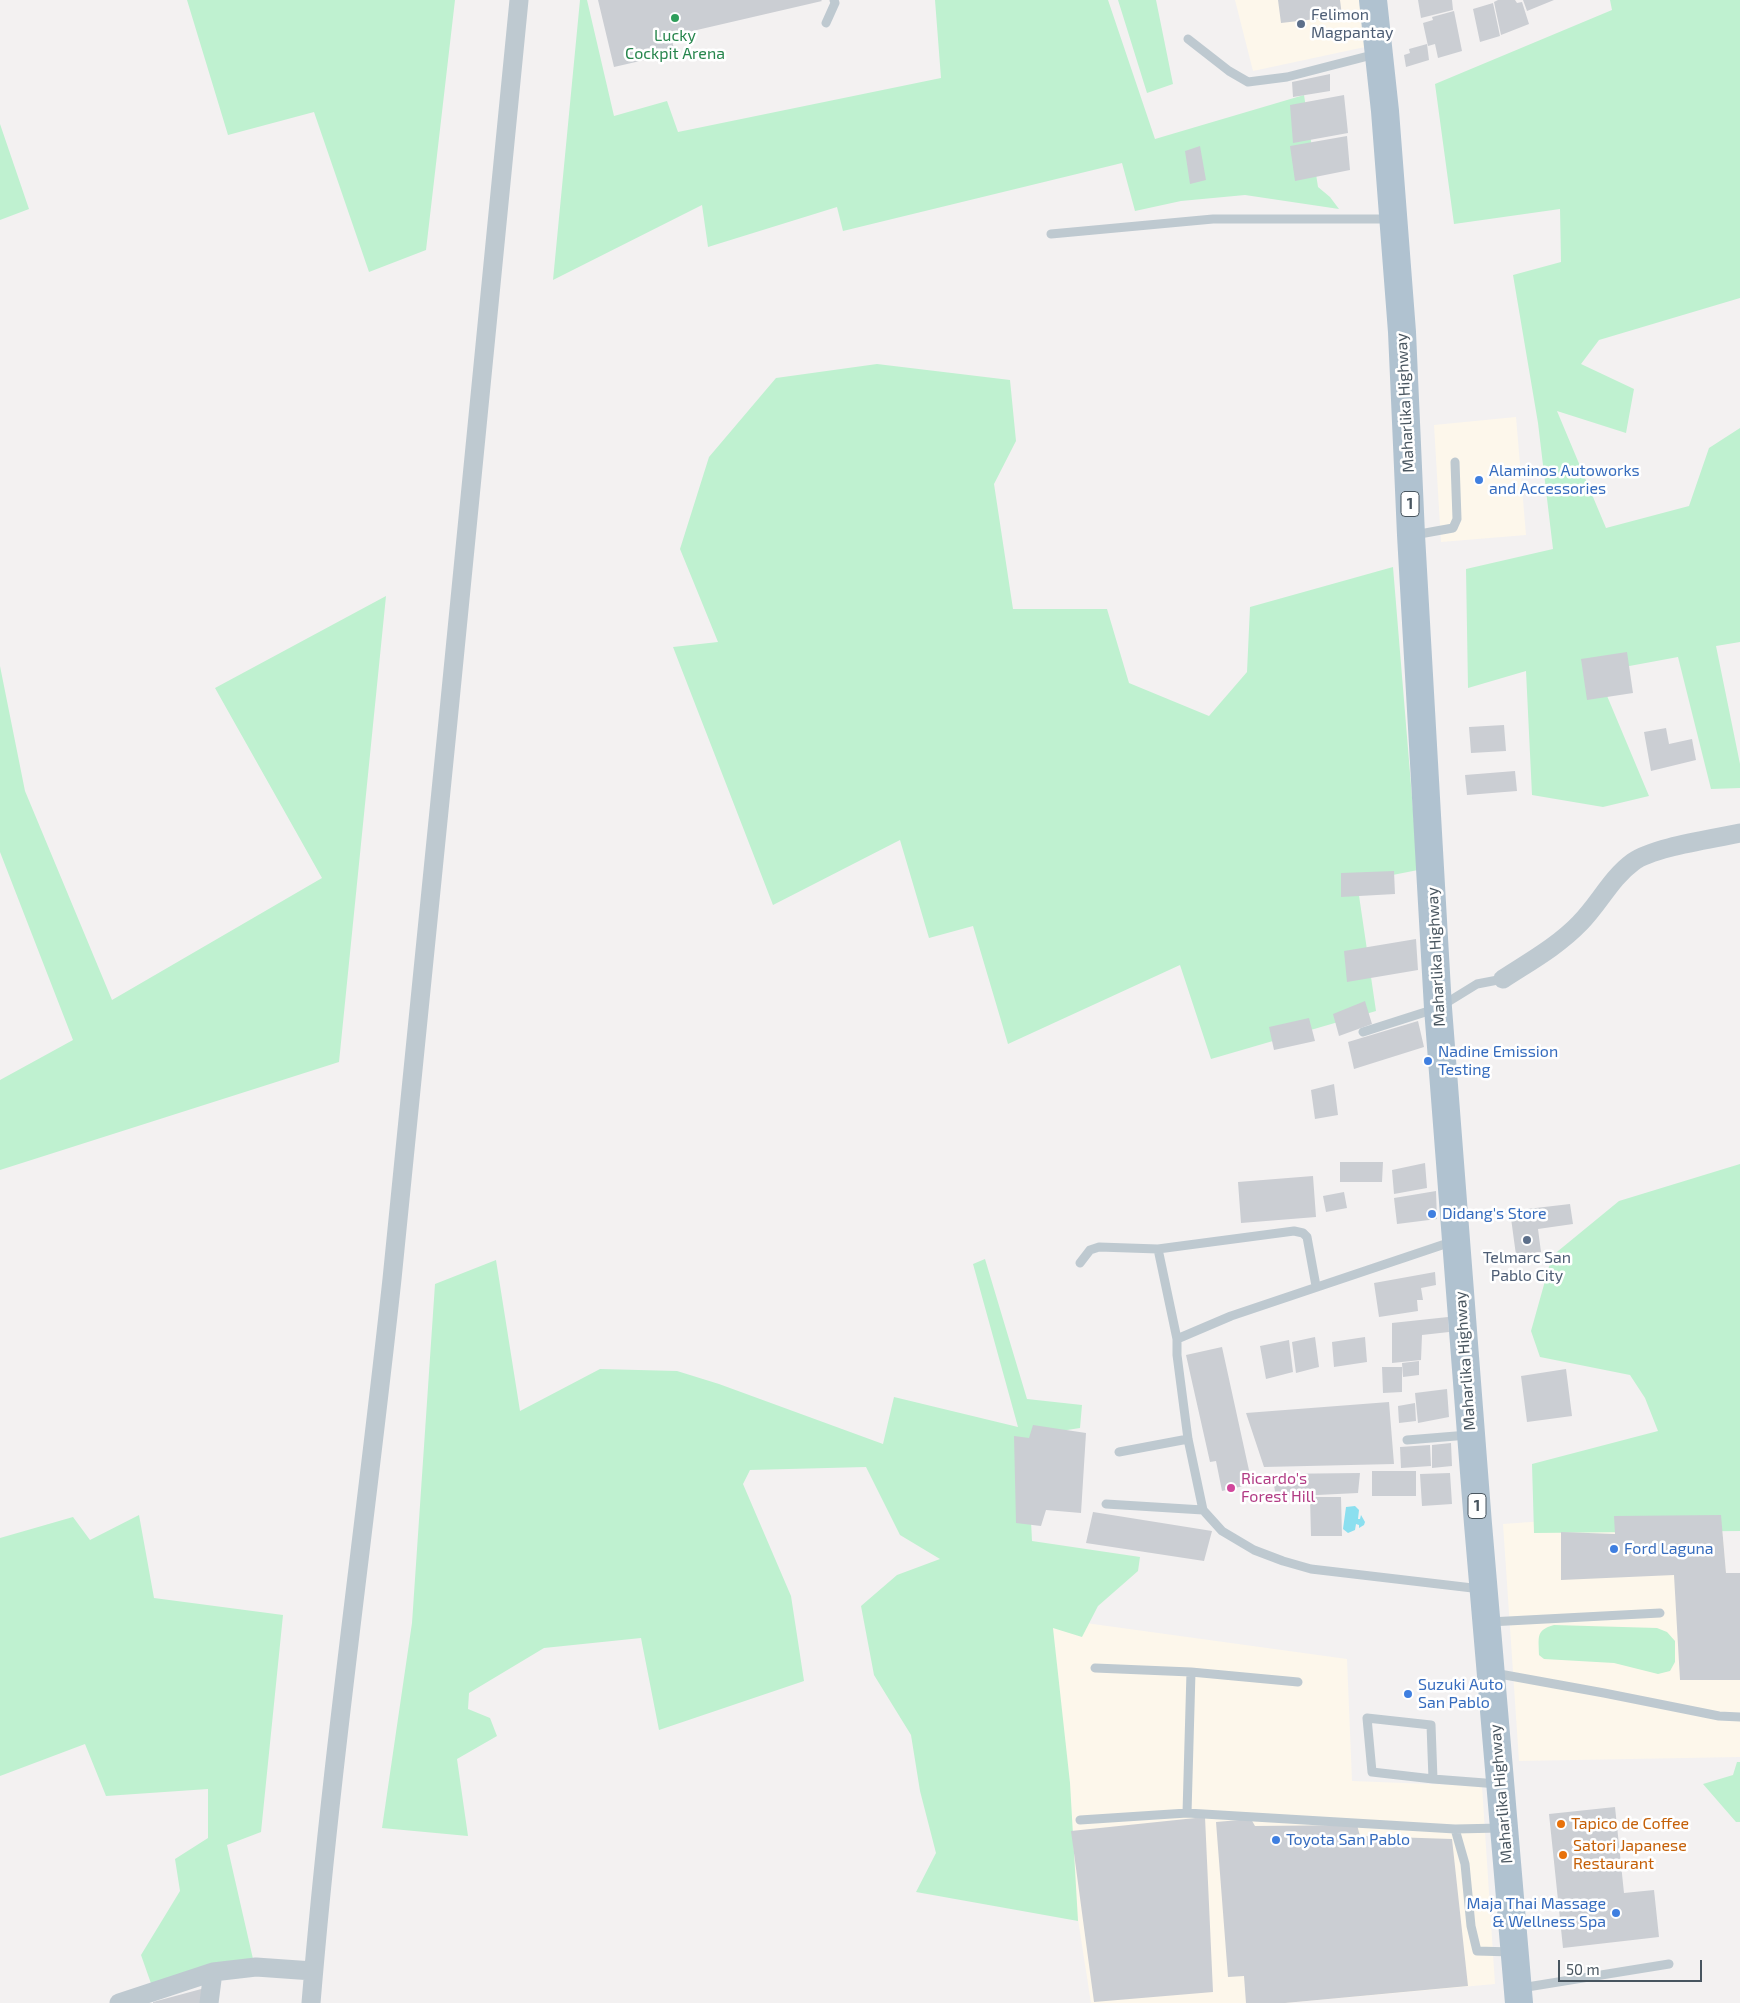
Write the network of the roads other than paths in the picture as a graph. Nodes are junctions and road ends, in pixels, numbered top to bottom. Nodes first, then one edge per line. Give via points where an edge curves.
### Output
1 (519, 0) edge
2 (834, 0) edge
3 (1373, 0) edge
4 (826, 23) dead end
5 (1188, 39) dead end
6 (1378, 53) junction
7 (1393, 219) junction
8 (1051, 234) dead end
9 (1455, 462) dead end
10 (1411, 535) junction
11 (1740, 833) edge
12 (1503, 979) joint
13 (1438, 1008) junction
14 (1363, 1032) dead end
15 (1456, 1240) junction
16 (1158, 1249) junction
17 (1080, 1263) dead end
18 (1316, 1286) junction
19 (1177, 1338) junction
20 (1471, 1435) junction
21 (1188, 1439) junction
22 (1407, 1440) dead end
23 (1119, 1452) dead end
24 (1106, 1504) dead end
25 (1203, 1510) junction
26 (1484, 1589) junction
27 (1660, 1613) dead end
28 (1486, 1622) junction
29 (1095, 1668) dead end
30 (1191, 1672) junction
31 (1491, 1673) junction
32 (1298, 1682) dead end
33 (1740, 1717) edge
34 (1433, 1780) junction
35 (1500, 1784) junction
36 (1187, 1814) junction
37 (1080, 1820) dead end
38 (1504, 1828) junction
39 (1455, 1829) junction
40 (1515, 1952) junction
41 (1669, 1964) dead end
42 (314, 1970) junction
43 (213, 1972) junction
44 (1518, 1996) edge
45 (127, 2002) edge
46 (209, 2003) edge
47 (311, 2003) edge

1 - 42 street via 427,945
2 - 4 lane
3 - 6 main road, Maharlika Highway / 1
5 - 6 lane via 1248,82 1287,77
6 - 7 main road, Maharlika Highway / 1
7 - 8 lane via 1214,219
7 - 10 main road, Maharlika Highway / 1 via 1402,332
9 - 10 lane via 1458,520 1453,528
10 - 13 main road, Maharlika Highway / 1
11 - 12 street via 1656,852 1633,861 1608,886 1582,922 1556,944
12 - 13 lane via 1477,984
13 - 14 lane
13 - 15 main road, Maharlika Highway / 1
15 - 18 lane
15 - 20 main road, Maharlika Highway / 1
16 - 17 lane via 1099,1247 1090,1250
16 - 18 lane via 1294,1231 1307,1237
16 - 19 lane
18 - 19 lane
19 - 21 lane
20 - 22 lane
20 - 26 main road, Maharlika Highway / 1
21 - 23 lane
21 - 25 lane
24 - 25 lane
25 - 26 lane via 1222,1531 1254,1550 1292,1564 1311,1569
26 - 28 main road, Maharlika Highway / 1
27 - 28 lane
28 - 31 main road, Maharlika Highway / 1
29 - 30 lane
30 - 32 lane
30 - 36 lane
31 - 33 lane via 1719,1716
31 - 35 main road, Maharlika Highway / 1
34 - 34 lane via 1431,1725 1367,1718 1372,1772
34 - 35 lane
35 - 38 main road, Maharlika Highway / 1
36 - 37 lane
36 - 39 lane
38 - 39 lane
38 - 40 main road, Maharlika Highway / 1
39 - 40 lane via 1465,1864 1471,1926 1477,1951
40 - 44 main road, Maharlika Highway / 1
41 - 44 lane
42 - 43 street via 256,1967
42 - 47 street
43 - 45 street
43 - 46 street

